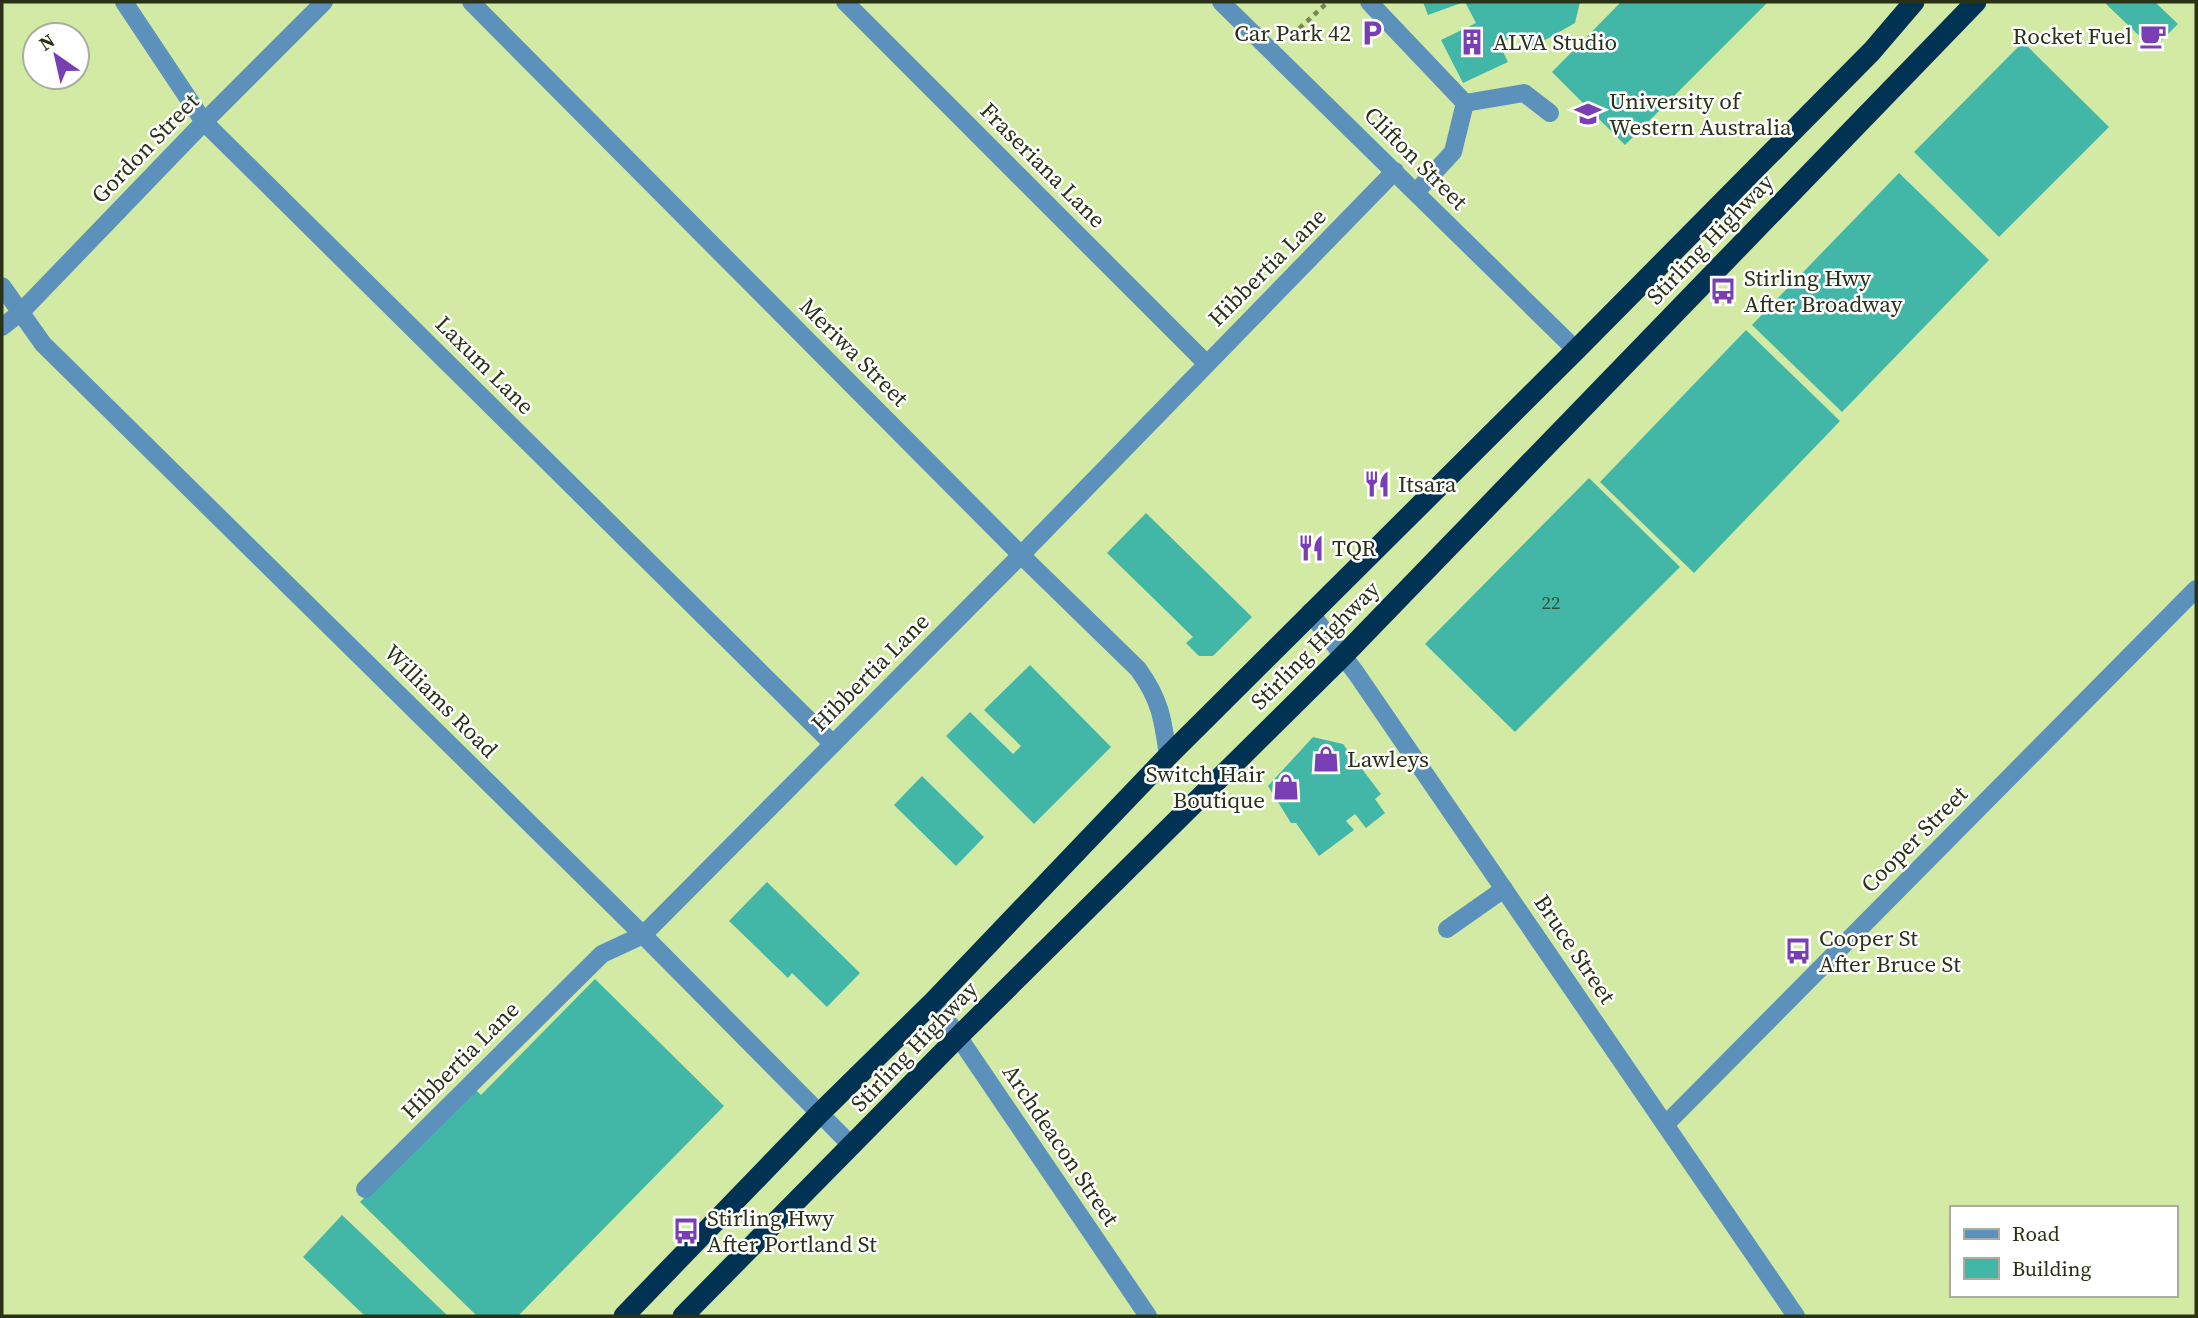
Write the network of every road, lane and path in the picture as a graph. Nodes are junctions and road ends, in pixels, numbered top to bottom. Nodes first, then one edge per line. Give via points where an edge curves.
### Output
1 (124, 2) edge
2 (324, 2) edge
3 (471, 2) edge
4 (845, 2) edge
5 (1222, 2) edge
6 (1328, 2) edge
7 (1369, 2) edge
8 (1914, 2) edge
9 (1976, 2) edge
10 (1273, 52) junction
11 (1465, 103) junction
12 (1550, 113) dead end
13 (204, 122) junction
14 (1395, 171) junction
15 (1416, 192) junction
16 (2, 286) edge
17 (20, 313) junction
18 (2, 327) edge
19 (1576, 350) junction
20 (1206, 363) junction
21 (1021, 555) junction
22 (2196, 589) edge
23 (1310, 612) junction
24 (1344, 655) junction
25 (833, 744) junction
26 (1168, 755) junction
27 (1504, 889) junction
28 (1447, 929) dead end
29 (643, 935) junction
30 (934, 1001) junction
31 (958, 1037) junction
32 (820, 1113) junction
33 (1667, 1125) junction
34 (852, 1146) junction
35 (365, 1189) dead end
36 (624, 1316) edge
37 (683, 1316) edge
38 (1148, 1316) edge
39 (1796, 1316) edge

1 - 13 street, Laxum Lane
2 - 13 street, Gordon Street
3 - 21 street, Meriwa Street
4 - 20 street, Fraseriana Lane
5 - 10 street, Clifton Street
6 - 10 path
7 - 11 street
8 - 19 highway, Stirling Highway via 1872,51
9 - 24 highway, Stirling Highway
10 - 14 street, Clifton Street
11 - 12 street via 1524,93
11 - 15 street via 1453,152
13 - 17 street, Gordon Street
13 - 25 street, Laxum Lane
14 - 15 street, Clifton Street
14 - 20 street, Hibbertia Lane
15 - 19 street, Clifton Street
16 - 17 street, Williams Road
17 - 18 street, Gordon Street
17 - 29 street, Williams Road via 43,344
19 - 23 highway, Stirling Highway
20 - 21 street, Hibbertia Lane
21 - 25 street, Hibbertia Lane
21 - 26 street, Meriwa Street via 1154,690
22 - 33 street, Cooper Street
23 - 24 street, Bruce Street
23 - 26 highway, Stirling Highway
24 - 27 street, Bruce Street
24 - 31 highway, Stirling Highway
25 - 29 street, Hibbertia Lane
26 - 30 highway, Stirling Highway
27 - 28 street
27 - 33 street, Bruce Street
29 - 32 street, Williams Road
29 - 35 street, Hibbertia Lane via 602,954
30 - 31 street, Archdeacon Street
30 - 32 highway, Stirling Highway
31 - 34 highway, Stirling Highway
31 - 38 street, Archdeacon Street
32 - 34 street, Williams Road
32 - 36 highway, Stirling Highway
33 - 39 street, Bruce Street
34 - 37 highway, Stirling Highway

